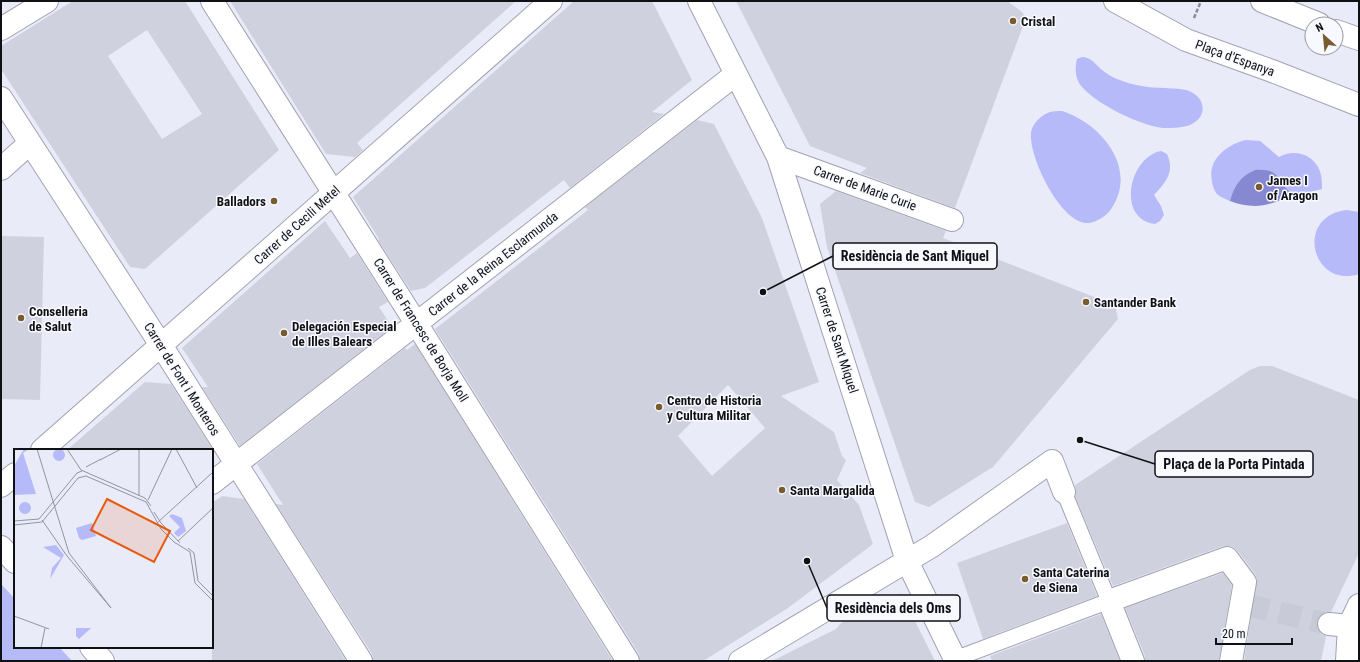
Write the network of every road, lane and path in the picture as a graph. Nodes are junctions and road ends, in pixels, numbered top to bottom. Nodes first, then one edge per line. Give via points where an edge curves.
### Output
1 (47, 1) edge
2 (212, 1) edge
3 (551, 1) edge
4 (699, 1) edge
5 (1115, 1) edge
6 (1262, 1) edge
7 (1304, 18) edge
8 (1, 29) edge
9 (1344, 34) edge
10 (1359, 39) edge
11 (736, 74) junction
12 (1, 98) edge
13 (1359, 105) edge
14 (30, 143) junction
15 (778, 157) junction
16 (1, 169) edge
17 (334, 193) junction
18 (952, 220) dead end
19 (416, 323) junction
20 (161, 345) junction
21 (43, 449) edge
22 (236, 464) junction
23 (14, 475) edge
24 (213, 482) edge
25 (1, 486) edge
26 (1064, 492) joint
27 (1, 546) edge
28 (14, 561) edge
29 (907, 561) junction
30 (1109, 601) junction
31 (1359, 604) edge
32 (1346, 626) edge
33 (92, 648) edge
34 (955, 660) edge
35 (103, 661) edge
36 (362, 661) edge
37 (628, 661) edge
38 (740, 661) edge
39 (1133, 661) edge
40 (1231, 661) edge
41 (1347, 661) edge

1 - 8 street
2 - 17 street, Carrer de Francesc de Borja Moll
3 - 17 street, Carrer de Cecili Metel
4 - 11 street, Carrer de Sant Miquel
5 - 13 street, Plaça d'Espanya via 1186,40
6 - 7 street
9 - 10 street
11 - 15 street, Carrer de Sant Miquel
11 - 19 street, Carrer de la Reina Esclarmunda
12 - 14 street, Carrer de Font i Monteros
14 - 16 street
14 - 20 street, Carrer de Font i Monteros
15 - 18 street, Carrer de Marie Curie
15 - 29 street, Carrer de Sant Miquel
17 - 19 street, Carrer de Francesc de Borja Moll
17 - 20 street, Carrer de Cecili Metel
19 - 22 street, Carrer de la Reina Esclarmunda
19 - 37 street, Carrer de Francesc de Borja Moll
20 - 21 street, Carrer de Cecili Metel
20 - 22 street, Carrer de Font i Monteros
22 - 24 street, Carrer de la Reina Esclarmunda
22 - 36 street, Carrer de Font i Monteros
23 - 25 street
26 - 29 street via 1052,461
26 - 30 lane
27 - 28 street
29 - 34 street, Carrer de Sant Miquel
29 - 38 street
30 - 34 lane
30 - 39 street
30 - 40 street via 1227,558 1245,582 1244,603
31 - 32 street
32 - 41 street
33 - 35 street

